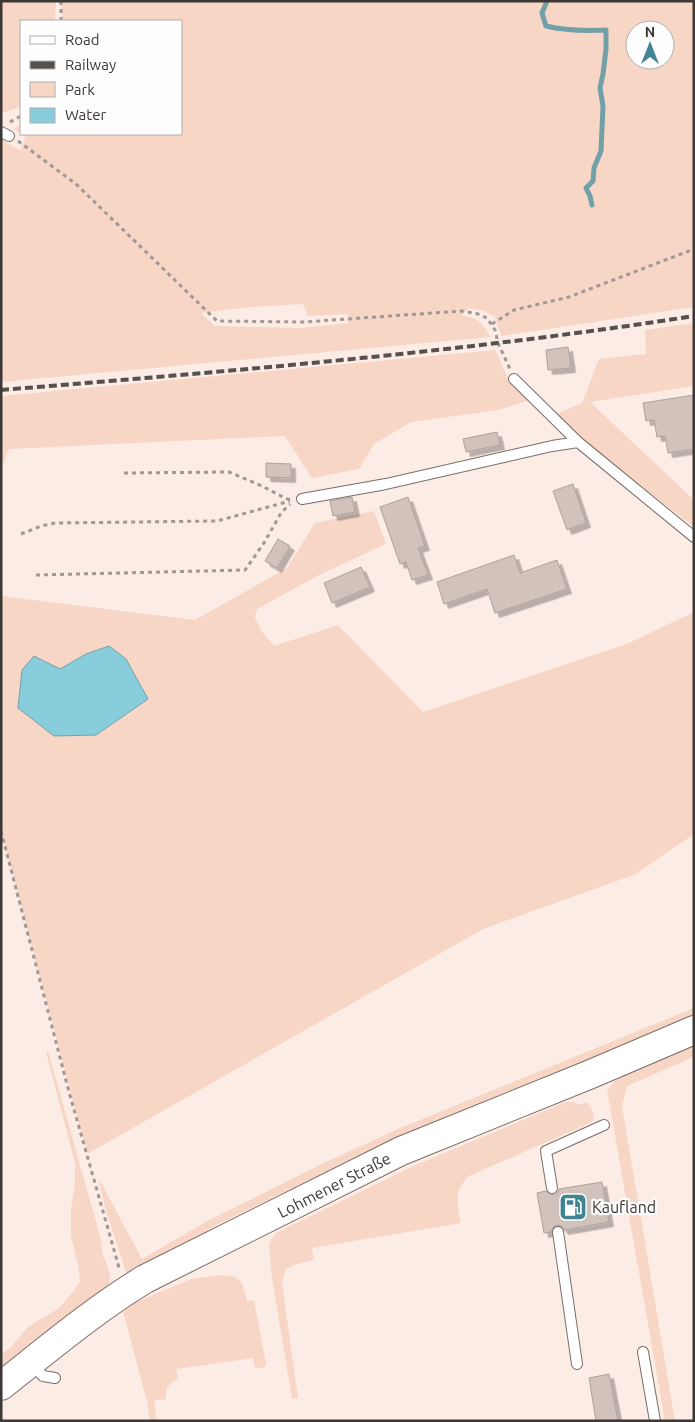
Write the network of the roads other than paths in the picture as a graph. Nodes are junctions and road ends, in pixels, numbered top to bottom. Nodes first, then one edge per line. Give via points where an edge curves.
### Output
1 (514, 379) road end
2 (578, 442) junction
3 (297, 500) road end
4 (694, 537) edge
5 (694, 1030) edge
6 (604, 1125) dead end
7 (552, 1188) dead end
8 (558, 1232) dead end
9 (643, 1352) dead end
10 (30, 1363) junction
11 (578, 1364) dead end
12 (55, 1378) dead end
13 (1, 1386) edge
14 (655, 1421) edge

1 - 2 lane
2 - 3 lane
2 - 4 lane
5 - 10 main road, Lohmener Straße via 401,1151 145,1279
6 - 7 lane via 546,1151
8 - 11 lane
9 - 14 lane
10 - 12 lane via 42,1376
10 - 13 main road, Lohmener Straße

